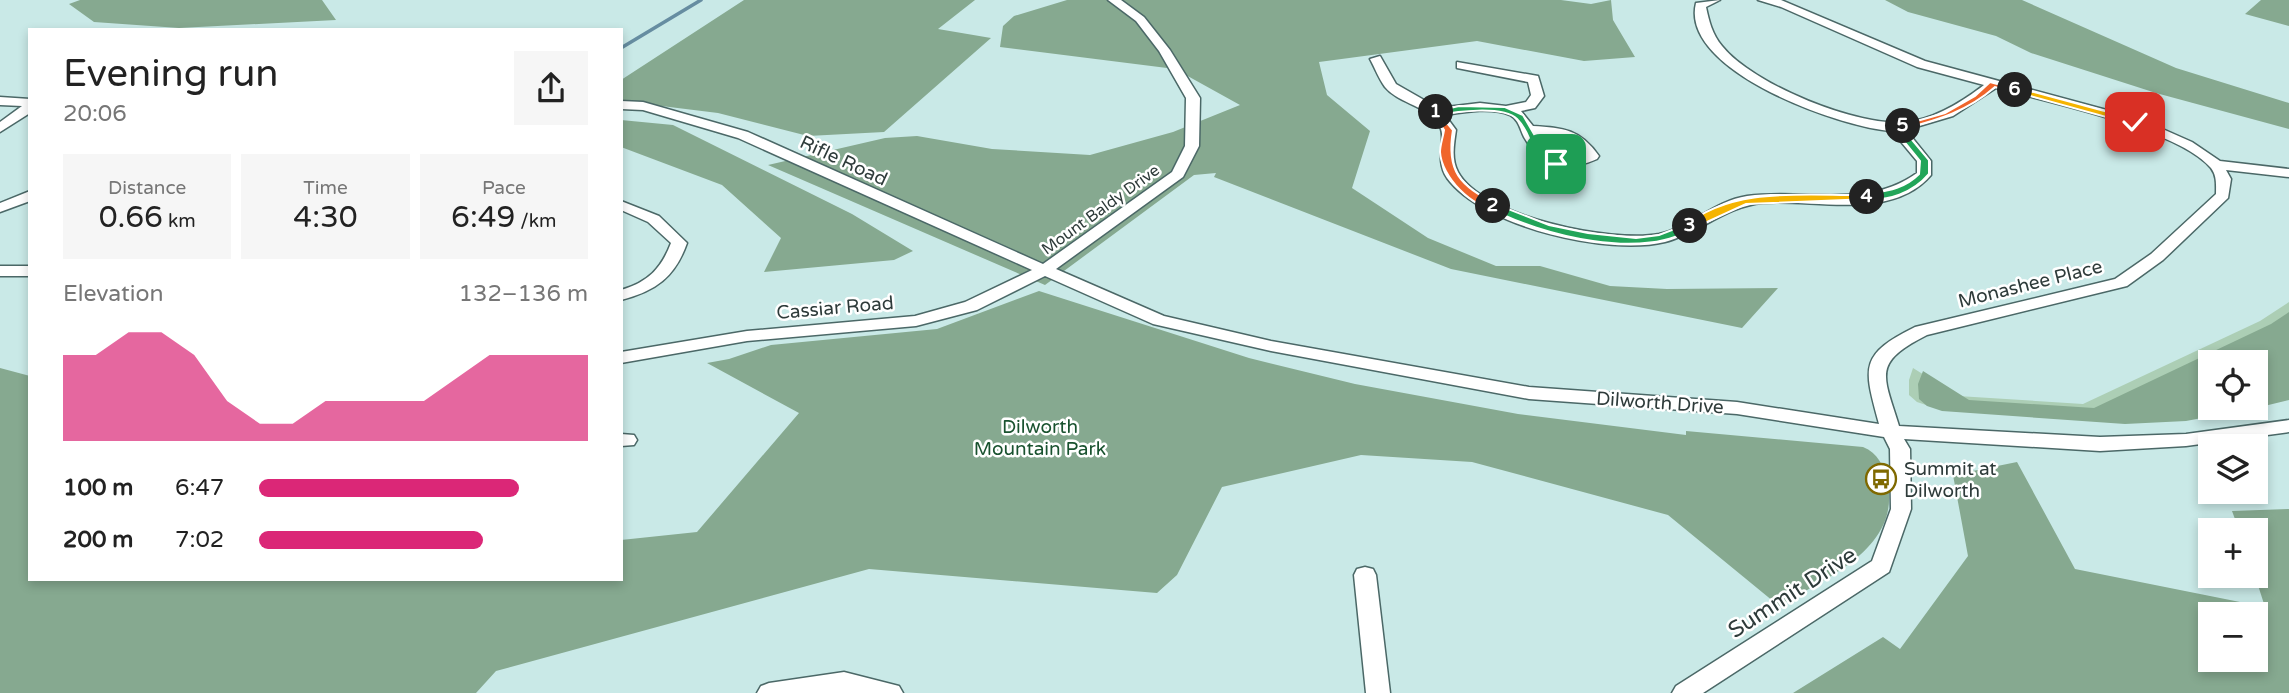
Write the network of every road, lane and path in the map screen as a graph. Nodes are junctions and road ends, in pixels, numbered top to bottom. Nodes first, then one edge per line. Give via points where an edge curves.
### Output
1 (1114, 0) edge
2 (1714, 0) edge
3 (1764, 0) edge
4 (1376, 59) dead end
5 (1461, 65) dead end
6 (1993, 84) junction
7 (0, 101) edge
8 (623, 104) edge
9 (28, 105) edge
10 (28, 107) edge
11 (1505, 110) junction
12 (1436, 113) junction
13 (0, 128) edge
14 (1897, 128) junction
15 (1527, 130) dead end
16 (2216, 165) junction
17 (2289, 173) edge
18 (28, 196) edge
19 (623, 205) edge
20 (0, 208) edge
21 (1045, 270) junction
22 (0, 271) edge
23 (28, 271) edge
24 (623, 294) edge
25 (623, 358) edge
26 (2289, 426) edge
27 (1891, 432) junction
28 (1365, 575) dead end
29 (769, 693) edge
30 (891, 693) edge
31 (1378, 693) edge
32 (1684, 693) edge

1 - 21 street, Mount Baldy Drive via 1140,19 1193,98 1192,146 1178,174
2 - 14 street via 1700,5 1701,21 1738,69 1789,99
3 - 6 street via 1921,64
4 - 12 street via 1391,86
5 - 11 street via 1534,79 1538,96 1530,105
6 - 14 street via 1948,114
6 - 16 street via 2135,122 2187,145
7 - 9 street
8 - 21 street, Rifle Road via 687,117 743,135
10 - 13 street
11 - 12 street via 1459,108
11 - 15 street via 1520,117
12 - 14 street via 1449,130 1445,154 1454,177 1472,195 1547,228 1636,241 1661,238 1745,201 1853,199 1912,187 1924,174 1924,160
16 - 17 street
16 - 27 street, Monashee Place via 2224,179 2223,195 2157,257 2121,283 1921,331 1895,344 1878,362 1877,380
18 - 20 street
19 - 24 street via 643,210 680,243 671,268 651,286
21 - 25 street, Cassiar Road via 971,306 916,321 747,336
21 - 27 street, Dilworth Drive via 1159,320 1272,346 1529,393 1737,408
22 - 23 street
26 - 27 street, Dilworth Drive via 2186,440 2100,444
27 - 32 street, Summit Drive via 1900,449 1901,509 1881,566
28 - 31 street
29 - 30 street via 844,682

